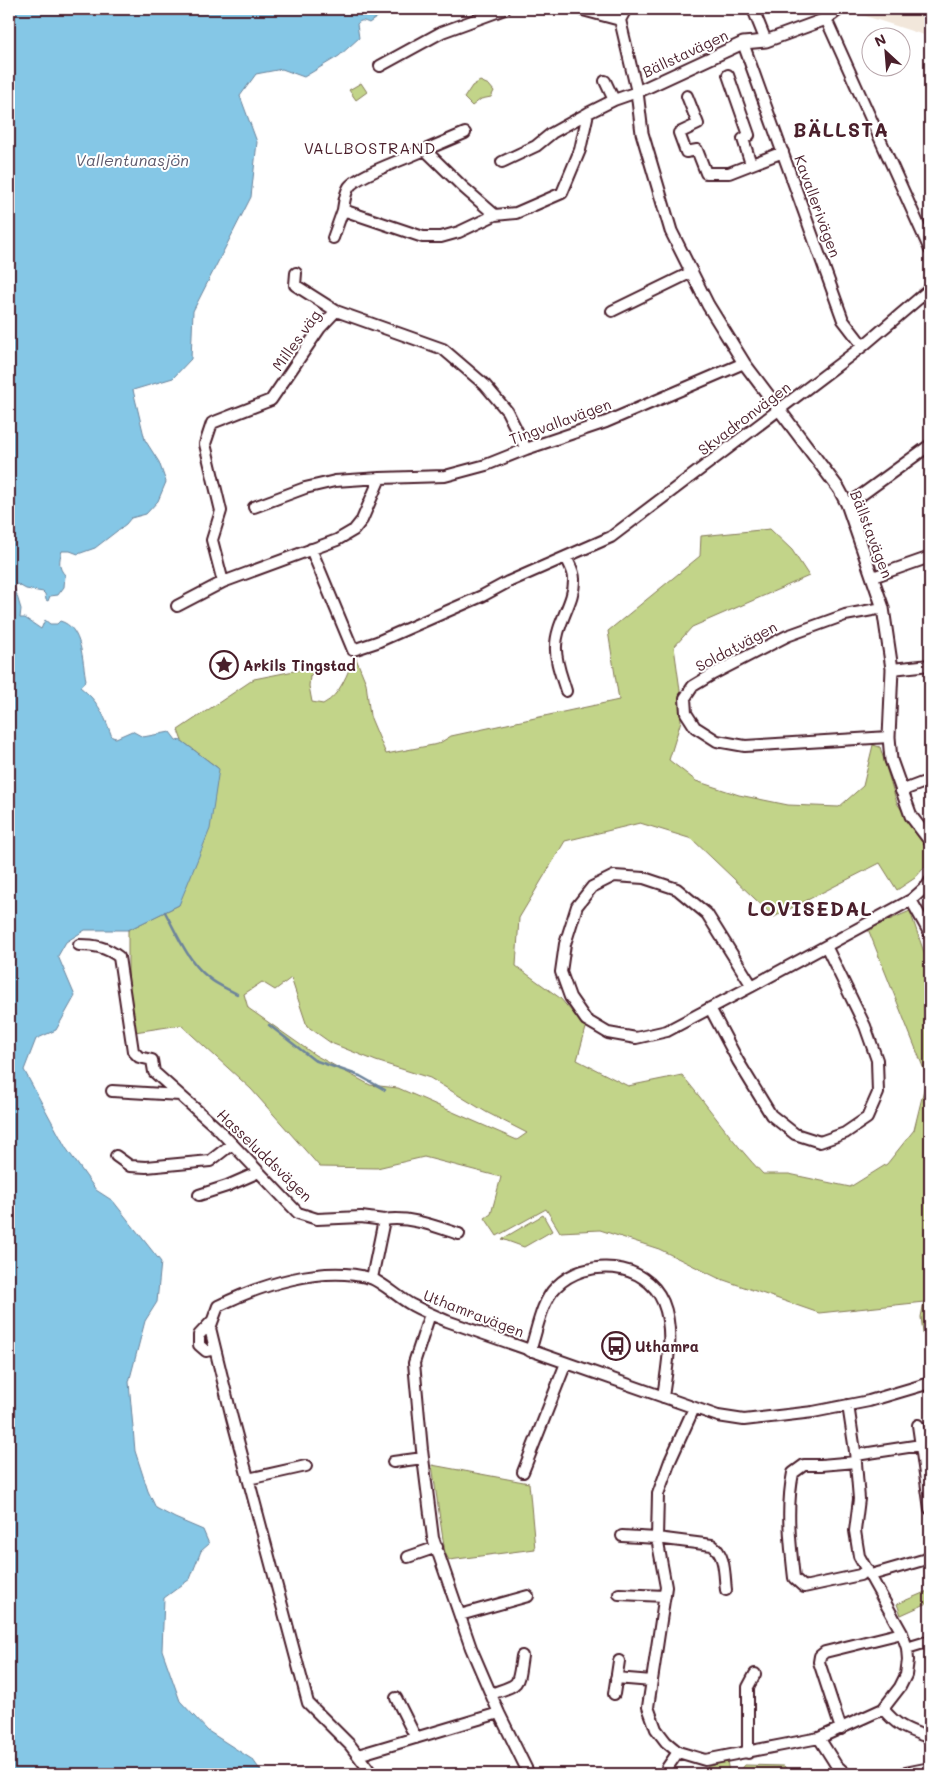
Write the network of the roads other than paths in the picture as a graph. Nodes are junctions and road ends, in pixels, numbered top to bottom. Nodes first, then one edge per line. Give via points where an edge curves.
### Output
1 (505, 9) edge
2 (579, 9) edge
3 (626, 9) edge
4 (754, 9) edge
5 (839, 9) edge
6 (826, 19) junction
7 (620, 20) junction
8 (766, 41) junction
9 (743, 43) junction
10 (380, 66) dead end
11 (728, 75) dead end
12 (605, 81) dead end
13 (637, 92) junction
14 (687, 96) dead end
15 (614, 100) junction
16 (588, 113) junction
17 (465, 133) dead end
18 (425, 150) junction
19 (783, 152) junction
20 (502, 162) dead end
21 (751, 164) junction
22 (343, 210) junction
23 (495, 215) junction
24 (333, 238) dead end
25 (930, 250) edge
26 (692, 272) junction
27 (296, 273) dead end
28 (930, 288) edge
29 (336, 311) junction
30 (612, 311) dead end
31 (863, 346) junction
32 (744, 364) junction
33 (780, 410) junction
34 (930, 445) edge
35 (526, 449) junction
36 (380, 478) junction
37 (847, 504) junction
38 (254, 507) dead end
39 (311, 549) junction
40 (566, 557) junction
41 (930, 557) edge
42 (873, 577) junction
43 (223, 582) junction
44 (176, 606) dead end
45 (883, 608) junction
46 (930, 665) edge
47 (892, 669) junction
48 (566, 691) dead end
49 (889, 737) junction
50 (930, 784) edge
51 (901, 791) junction
52 (930, 841) edge
53 (930, 881) edge
54 (911, 900) junction
55 (930, 934) edge
56 (79, 945) dead end
57 (826, 946) junction
58 (752, 986) junction
59 (710, 1008) junction
60 (112, 1091) dead end
61 (180, 1095) junction
62 (232, 1144) junction
63 (116, 1156) dead end
64 (259, 1172) junction
65 (199, 1195) dead end
66 (384, 1220) junction
67 (459, 1234) dead end
68 (372, 1278) junction
69 (430, 1314) junction
70 (213, 1320) junction
71 (216, 1349) junction
72 (530, 1350) junction
73 (566, 1363) junction
74 (930, 1383) edge
75 (663, 1397) junction
76 (848, 1405) junction
77 (694, 1408) junction
78 (918, 1425) dead end
79 (920, 1445) junction
80 (423, 1458) junction
81 (856, 1458) junction
82 (393, 1462) dead end
83 (306, 1466) dead end
84 (523, 1472) dead end
85 (248, 1479) junction
86 (930, 1509) edge
87 (622, 1536) dead end
88 (657, 1538) junction
89 (437, 1547) junction
90 (408, 1557) dead end
91 (930, 1558) edge
92 (869, 1572) junction
93 (726, 1590) dead end
94 (619, 1594) dead end
95 (528, 1596) dead end
96 (664, 1596) junction
97 (460, 1614) junction
98 (902, 1633) junction
99 (930, 1641) edge
100 (907, 1648) junction
101 (522, 1656) dead end
102 (619, 1661) dead end
103 (755, 1674) dead end
104 (616, 1678) junction
105 (652, 1681) junction
106 (490, 1694) junction
107 (614, 1694) dead end
108 (396, 1698) dead end
109 (883, 1708) junction
110 (499, 1713) junction
111 (841, 1729) junction
112 (416, 1738) junction
113 (819, 1738) junction
114 (930, 1738) edge
115 (678, 1752) junction
116 (748, 1753) junction
117 (358, 1755) junction
118 (930, 1768) edge
119 (372, 1774) edge
120 (529, 1774) edge
121 (666, 1774) edge
122 (846, 1774) edge
123 (900, 1774) edge

1 - 10 street via 442,32
2 - 7 street
3 - 7 street
4 - 8 street
5 - 6 street, Bällstavägen
6 - 8 street, Bällstavägen
6 - 25 street
7 - 13 street
8 - 9 street, Bällstavägen
9 - 13 street, Bällstavägen
9 - 19 street, Kavallerivägen
11 - 21 street via 749,135 743,139
12 - 15 street
13 - 15 street
13 - 26 street, Bällstavägen via 642,133 671,231
14 - 21 street via 698,124 679,133 686,152 697,150 706,172 729,173
15 - 16 street
16 - 20 street via 536,146
16 - 23 street via 580,150 562,193 516,213
17 - 18 street
18 - 22 street via 370,173 350,186
18 - 23 street
19 - 21 street
19 - 31 street, Kavallerivägen via 843,320
22 - 23 street via 423,237 459,232
22 - 24 street
26 - 30 street
26 - 32 street, Bällstavägen
27 - 29 street via 295,285
28 - 31 street, Skvadronvägen
29 - 35 street, Milles väg via 443,350 485,385 507,411
29 - 43 street, Milles väg via 320,328 272,400 212,423 205,444 221,511 212,540
31 - 33 street, Skvadronvägen
32 - 33 street, Bällstavägen
32 - 35 street, Tingvallavägen via 606,422
33 - 37 street, Bällstavägen
33 - 40 street, Skvadronvägen via 611,537
34 - 37 street
35 - 36 street, Tingvallavägen via 486,465 445,476
36 - 38 street, Tingvallavägen via 336,481 305,488
36 - 39 street via 362,520 354,530
37 - 42 street, Bällstavägen
39 - 40 street, Skvadronvägen via 353,650
39 - 43 street
40 - 48 street via 574,579 556,645 556,657
41 - 42 street
42 - 45 street, Bällstavägen
43 - 44 street
45 - 47 street, Bällstavägen
45 - 49 street, Soldatvägen via 845,615 787,636 713,674 694,686 685,698 686,713 695,727 717,741 745,746
46 - 47 street
47 - 49 street, Bällstavägen
49 - 51 street, Bällstavägen via 891,760
50 - 51 street via 922,783
51 - 52 street, Bällstavägen via 911,816
53 - 54 street
54 - 55 street
54 - 57 street
56 - 61 street, Hasseluddsvägen via 97,945 119,957 133,1051 139,1057 152,1060 154,1072
57 - 58 street
57 - 59 street via 865,1026 877,1060 878,1094 867,1118 845,1133 820,1142 795,1134 771,1115
58 - 59 street
58 - 59 street via 707,914 676,889 644,878 614,876 592,887 577,906 565,944 561,972 570,997 586,1020 608,1033 636,1038 667,1030
60 - 61 street
61 - 62 street, Hasseluddsvägen
62 - 63 street via 210,1161 146,1167 130,1166
62 - 64 street, Hasseluddsvägen
64 - 65 street
64 - 66 street, Hasseluddsvägen via 298,1213 318,1219 361,1217
66 - 67 street, Hasseluddsvägen via 415,1220
66 - 68 street
68 - 69 street, Uthamravägen
68 - 70 street, Uthamravägen via 327,1273 304,1276 241,1295 218,1306
69 - 72 street, Uthamravägen
69 - 80 street via 414,1363
70 - 71 street via 210,1328
70 - 71 street, Uthamravägen via 199,1334 199,1345 206,1351
71 - 85 street
72 - 73 street, Uthamravägen
72 - 75 street via 545,1304 555,1287 590,1268 609,1267 631,1272 650,1283 663,1301 668,1322 668,1362
73 - 75 street, Uthamravägen
73 - 84 street
74 - 76 street, Uthamravägen
75 - 77 street, Uthamravägen
76 - 77 street, Uthamravägen via 744,1420
76 - 81 street
77 - 88 street via 658,1494
78 - 79 street
79 - 81 street
79 - 86 street
80 - 82 street
80 - 89 street
81 - 92 street via 859,1499 855,1531 859,1556
81 - 92 street via 804,1465 793,1473 790,1538 794,1578 804,1587
83 - 85 street
85 - 117 street via 308,1704
87 - 88 street
88 - 93 street via 712,1545 718,1549
88 - 96 street via 666,1587
89 - 90 street
89 - 97 street
91 - 92 street
92 - 98 street
94 - 96 street
95 - 97 street
96 - 105 street
97 - 106 street
98 - 100 street
98 - 111 street via 825,1652 820,1656 819,1662
99 - 100 street
100 - 109 street via 906,1675
101 - 106 street via 516,1685
102 - 104 street
103 - 116 street via 748,1687
104 - 105 street
104 - 107 street
105 - 115 street via 648,1707 656,1729
106 - 110 street
108 - 112 street
109 - 111 street
109 - 114 street via 894,1722
110 - 112 street
110 - 120 street
111 - 113 street
112 - 117 street
113 - 116 street
113 - 122 street via 836,1765
115 - 116 street via 705,1760
115 - 121 street via 666,1768
117 - 119 street
118 - 123 street

